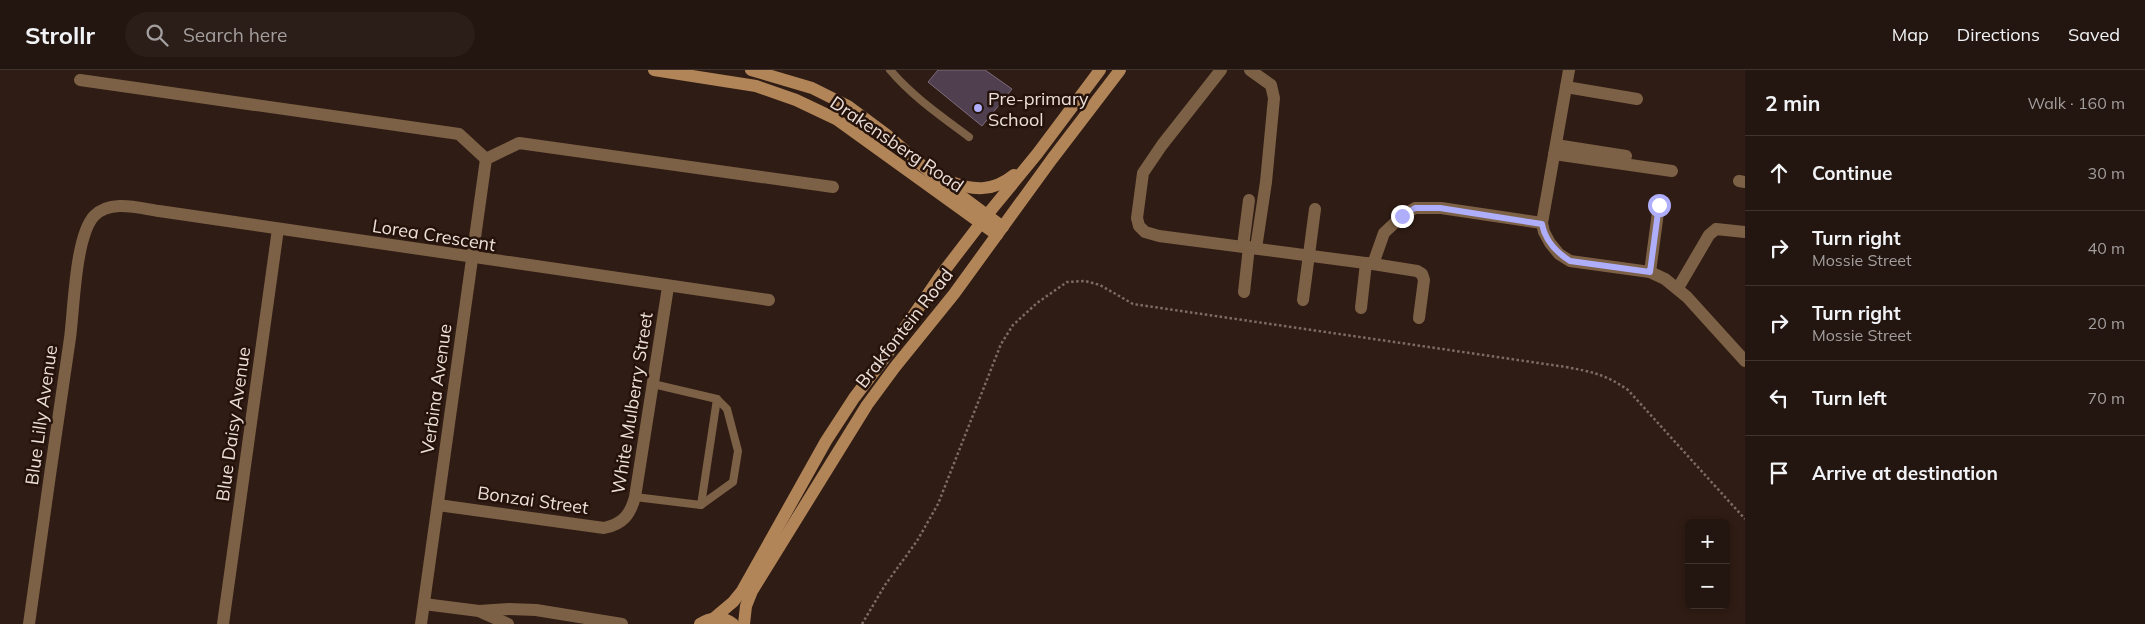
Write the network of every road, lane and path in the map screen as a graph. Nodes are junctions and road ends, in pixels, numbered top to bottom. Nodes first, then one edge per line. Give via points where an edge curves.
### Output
1 (654, 70) edge
2 (750, 70) edge
3 (890, 70) edge
4 (1100, 70) edge
5 (1120, 70) edge
6 (1221, 70) edge
7 (1250, 70) edge
8 (1569, 70) edge
9 (80, 80) dead end
10 (1566, 87) junction
11 (1637, 99) dead end
12 (969, 137) dead end
13 (1555, 149) junction
14 (1037, 154) junction
15 (1626, 156) dead end
16 (486, 159) junction
17 (1672, 171) dead end
18 (933, 175) junction
19 (834, 188) dead end
20 (1249, 200) dead end
21 (1659, 205) dead end
22 (1315, 209) dead end
23 (96, 214) joint
24 (984, 219) junction
25 (1542, 224) junction
26 (278, 229) junction
27 (1000, 231) junction
28 (1745, 232) edge
29 (1249, 247) junction
30 (1308, 255) junction
31 (472, 258) junction
32 (1370, 264) junction
33 (1650, 272) junction
34 (668, 286) junction
35 (1678, 288) junction
36 (1244, 292) dead end
37 (769, 300) dead end
38 (1303, 300) dead end
39 (1361, 308) dead end
40 (1418, 318) dead end
41 (1745, 361) edge
42 (653, 384) junction
43 (717, 398) junction
44 (842, 416) junction
45 (854, 426) junction
46 (635, 497) junction
47 (438, 505) junction
48 (701, 505) junction
49 (1745, 519) edge
50 (622, 521) joint
51 (424, 604) junction
52 (479, 611) junction
53 (714, 618) junction
54 (28, 624) edge
55 (223, 624) edge
56 (421, 624) edge
57 (508, 624) edge
58 (622, 624) edge
59 (700, 624) edge
60 (733, 624) edge
61 (744, 624) edge
62 (862, 624) edge

1 - 24 street, Drakensberg Road via 756,86 796,100 836,119
2 - 18 street, Drakensberg Road via 812,88 848,106
3 - 12 lane via 921,102
4 - 14 street, Brakfontein Road
5 - 27 street, Brakfontein Road
6 - 29 street via 1147,165 1137,218 1145,232 1159,236
7 - 29 street via 1271,85 1274,98 1266,182
8 - 10 street
9 - 16 street via 459,134
10 - 11 street
10 - 13 street
13 - 15 street
13 - 17 street
13 - 25 street
14 - 18 street via 1009,179 983,189 966,188
14 - 24 street, Brakfontein Road
16 - 19 street via 519,143
16 - 31 street, Verbina Avenue
18 - 24 street, Drakensberg Road
20 - 29 street
21 - 33 street
22 - 30 street
23 - 26 street, Lorea Crescent via 106,207 120,206
23 - 54 street, Blue Lilly Avenue via 89,222 80,252 72,328
24 - 27 street, Drakensberg Road
24 - 44 street, Brakfontein Road
25 - 32 street via 1440,208 1415,208 1384,233
25 - 33 street via 1550,243 1570,261
26 - 31 street, Lorea Crescent
26 - 55 street, Blue Daisy Avenue
27 - 45 street, Brakfontein Road via 895,367
28 - 35 street via 1716,229 1709,235
29 - 30 street
29 - 36 street
30 - 32 street
30 - 38 street
31 - 34 street, Lorea Crescent
31 - 47 street, Verbina Avenue
32 - 39 street
32 - 40 street via 1422,274 1424,280
33 - 35 street
34 - 37 street, Lorea Crescent
34 - 42 street, White Mulberry Street
35 - 41 street
42 - 43 lane
42 - 46 street, White Mulberry Street
43 - 48 lane
43 - 48 lane via 727,409 738,451 733,482
44 - 45 street
44 - 53 street, Brakfontein Road via 742,591
45 - 61 street, Brakfontein Road via 752,591
46 - 48 lane
46 - 50 street, White Mulberry Street via 628,516
47 - 50 street, Bonzai Street via 604,528
47 - 51 street, Verbina Avenue
49 - 62 path via 1628,390 1612,378 1566,367 1133,304 1100,285 1075,280 1044,298 1013,325 1001,344 938,504
51 - 52 street
51 - 56 street, Verbina Avenue
52 - 57 street
52 - 58 street via 536,610
53 - 59 street, Brakfontein Road
53 - 60 street

